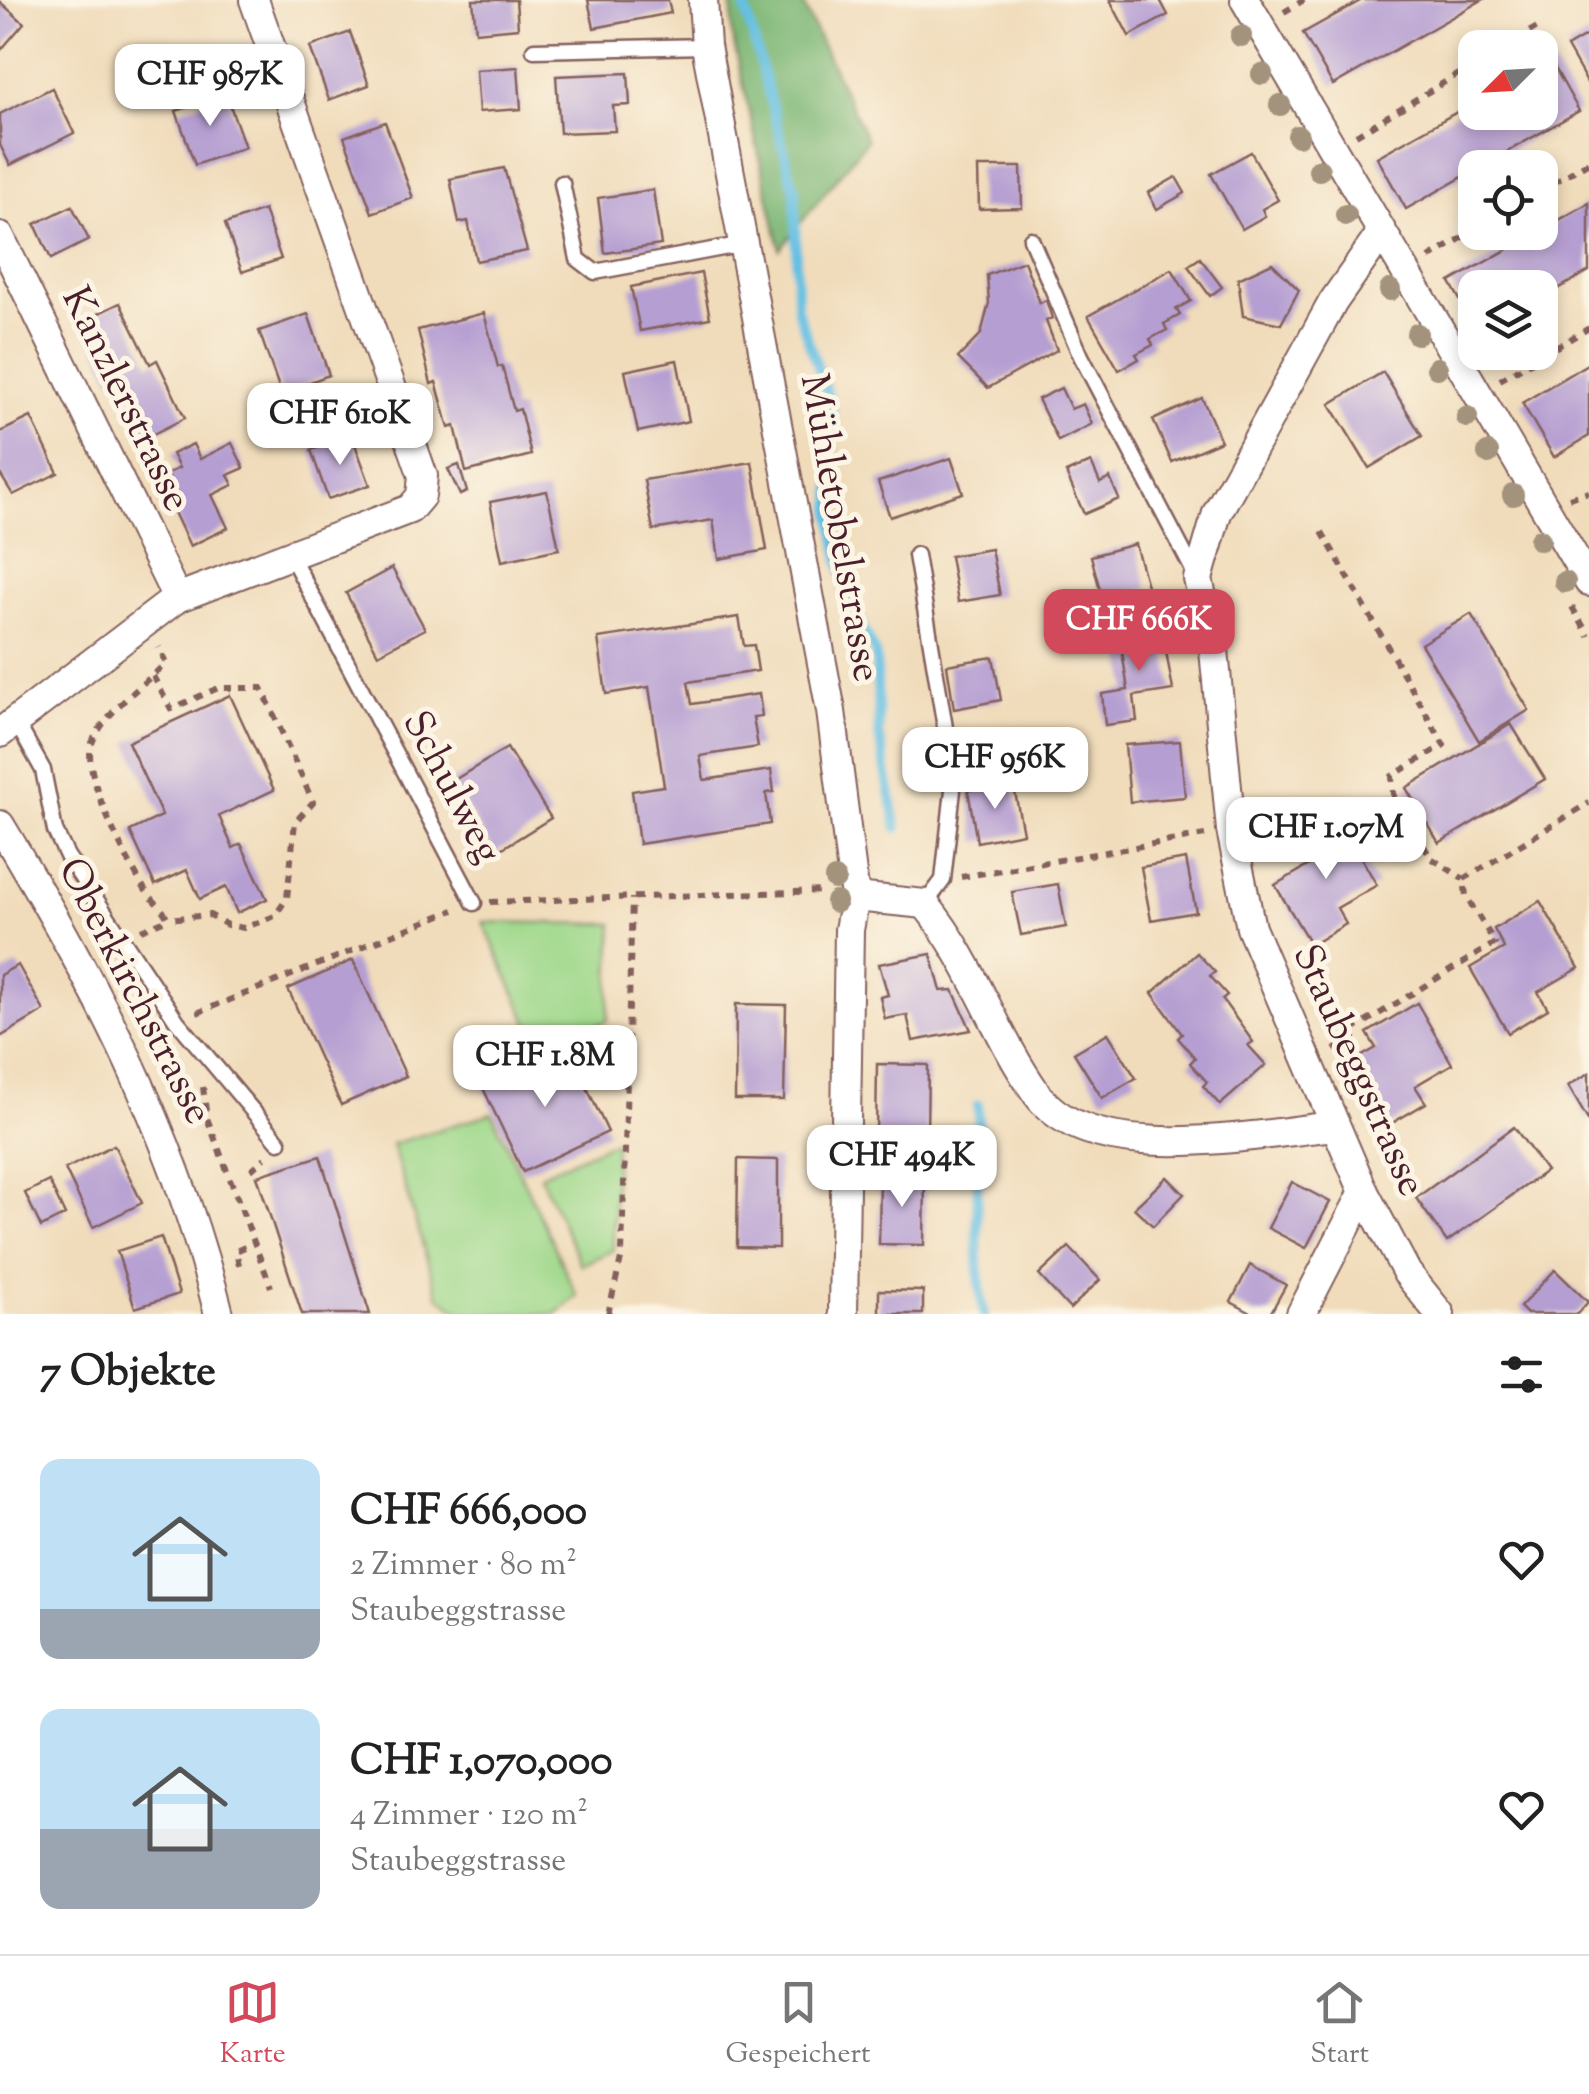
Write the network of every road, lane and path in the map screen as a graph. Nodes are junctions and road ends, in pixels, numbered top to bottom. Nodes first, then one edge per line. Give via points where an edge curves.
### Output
1 (254, 0) edge
2 (704, 0) edge
3 (1245, 0) edge
4 (1304, 0) edge
5 (1292, 7) dead end
6 (1539, 26) dead end
7 (1532, 30) edge
8 (706, 46) junction
9 (534, 50) dead end
10 (1458, 74) edge
11 (1366, 129) dead end
12 (1589, 162) edge
13 (1558, 181) edge
14 (562, 184) dead end
15 (1380, 235) junction
16 (0, 237) edge
17 (1031, 240) dead end
18 (1458, 240) edge
19 (745, 244) junction
20 (1434, 254) dead end
21 (1589, 328) edge
22 (1511, 374) dead end
23 (1589, 492) edge
24 (1578, 498) dead end
25 (1322, 532) dead end
26 (290, 554) junction
27 (916, 555) dead end
28 (1198, 579) junction
29 (1589, 582) edge
30 (177, 598) junction
31 (152, 633) dead end
32 (153, 676) junction
33 (7, 726) edge
34 (1589, 803) edge
35 (0, 825) edge
36 (1231, 830) junction
37 (1464, 879) junction
38 (943, 880) junction
39 (823, 891) dead end
40 (855, 897) junction
41 (632, 898) junction
42 (474, 903) junction
43 (924, 904) junction
44 (168, 918) junction
45 (151, 926) dead end
46 (177, 1021) junction
47 (1340, 1046) dead end
48 (221, 1077) junction
49 (1336, 1126) junction
50 (279, 1142) dead end
51 (262, 1162) dead end
52 (252, 1170) dead end
53 (1364, 1192) junction
54 (254, 1243) junction
55 (236, 1250) dead end
56 (271, 1287) dead end
57 (219, 1314) edge
58 (608, 1314) edge
59 (844, 1314) edge
60 (1301, 1314) edge
61 (1440, 1314) edge

1 - 26 street via 423,476 421,496 410,509
2 - 8 street, Mühletobelstrasse
3 - 15 street
4 - 5 path
6 - 7 path
8 - 9 lane
8 - 19 street, Mühletobelstrasse
10 - 11 path
12 - 13 path
14 - 19 lane via 578,260 595,272
15 - 28 street, Staubeggstrasse via 1333,302 1217,513
15 - 29 street
16 - 30 street, Kanzlerstrasse
17 - 28 lane via 1082,356
18 - 20 path
19 - 40 street, Mühletobelstrasse via 832,710
21 - 22 path
23 - 24 path
25 - 37 path via 1444,745 1392,776 1393,794 1431,858
26 - 30 street
26 - 42 lane, Schulweg
27 - 38 lane via 954,781
28 - 36 street, Staubeggstrasse via 1214,650
30 - 33 street
31 - 32 path via 166,662
32 - 44 path via 101,728 90,746 90,770 140,882
32 - 44 path via 171,709 218,688 262,688 314,802 295,822 286,898 275,916 244,928 210,915
33 - 46 lane via 43,770 66,856
34 - 37 path
35 - 57 street, Oberkirchstrasse via 124,1045 182,1187
36 - 38 path
36 - 49 street, Staubeggstrasse via 1251,928
37 - 47 path via 1466,896 1494,942 1351,1031 1354,1038
38 - 43 lane
39 - 41 path, Schulweg
40 - 43 street
40 - 59 street, Mühletobelstrasse via 849,930
41 - 42 path, Schulweg
41 - 58 path via 622,1255
42 - 46 path
43 - 49 street via 954,940 1038,1096 1074,1126 1111,1140 1161,1142
44 - 45 path
46 - 48 lane
48 - 50 lane
48 - 54 path via 203,1085 207,1118
49 - 53 street, Staubeggstrasse
51 - 52 path
53 - 60 street
53 - 61 street, Staubeggstrasse via 1407,1273
54 - 55 path
54 - 56 path

